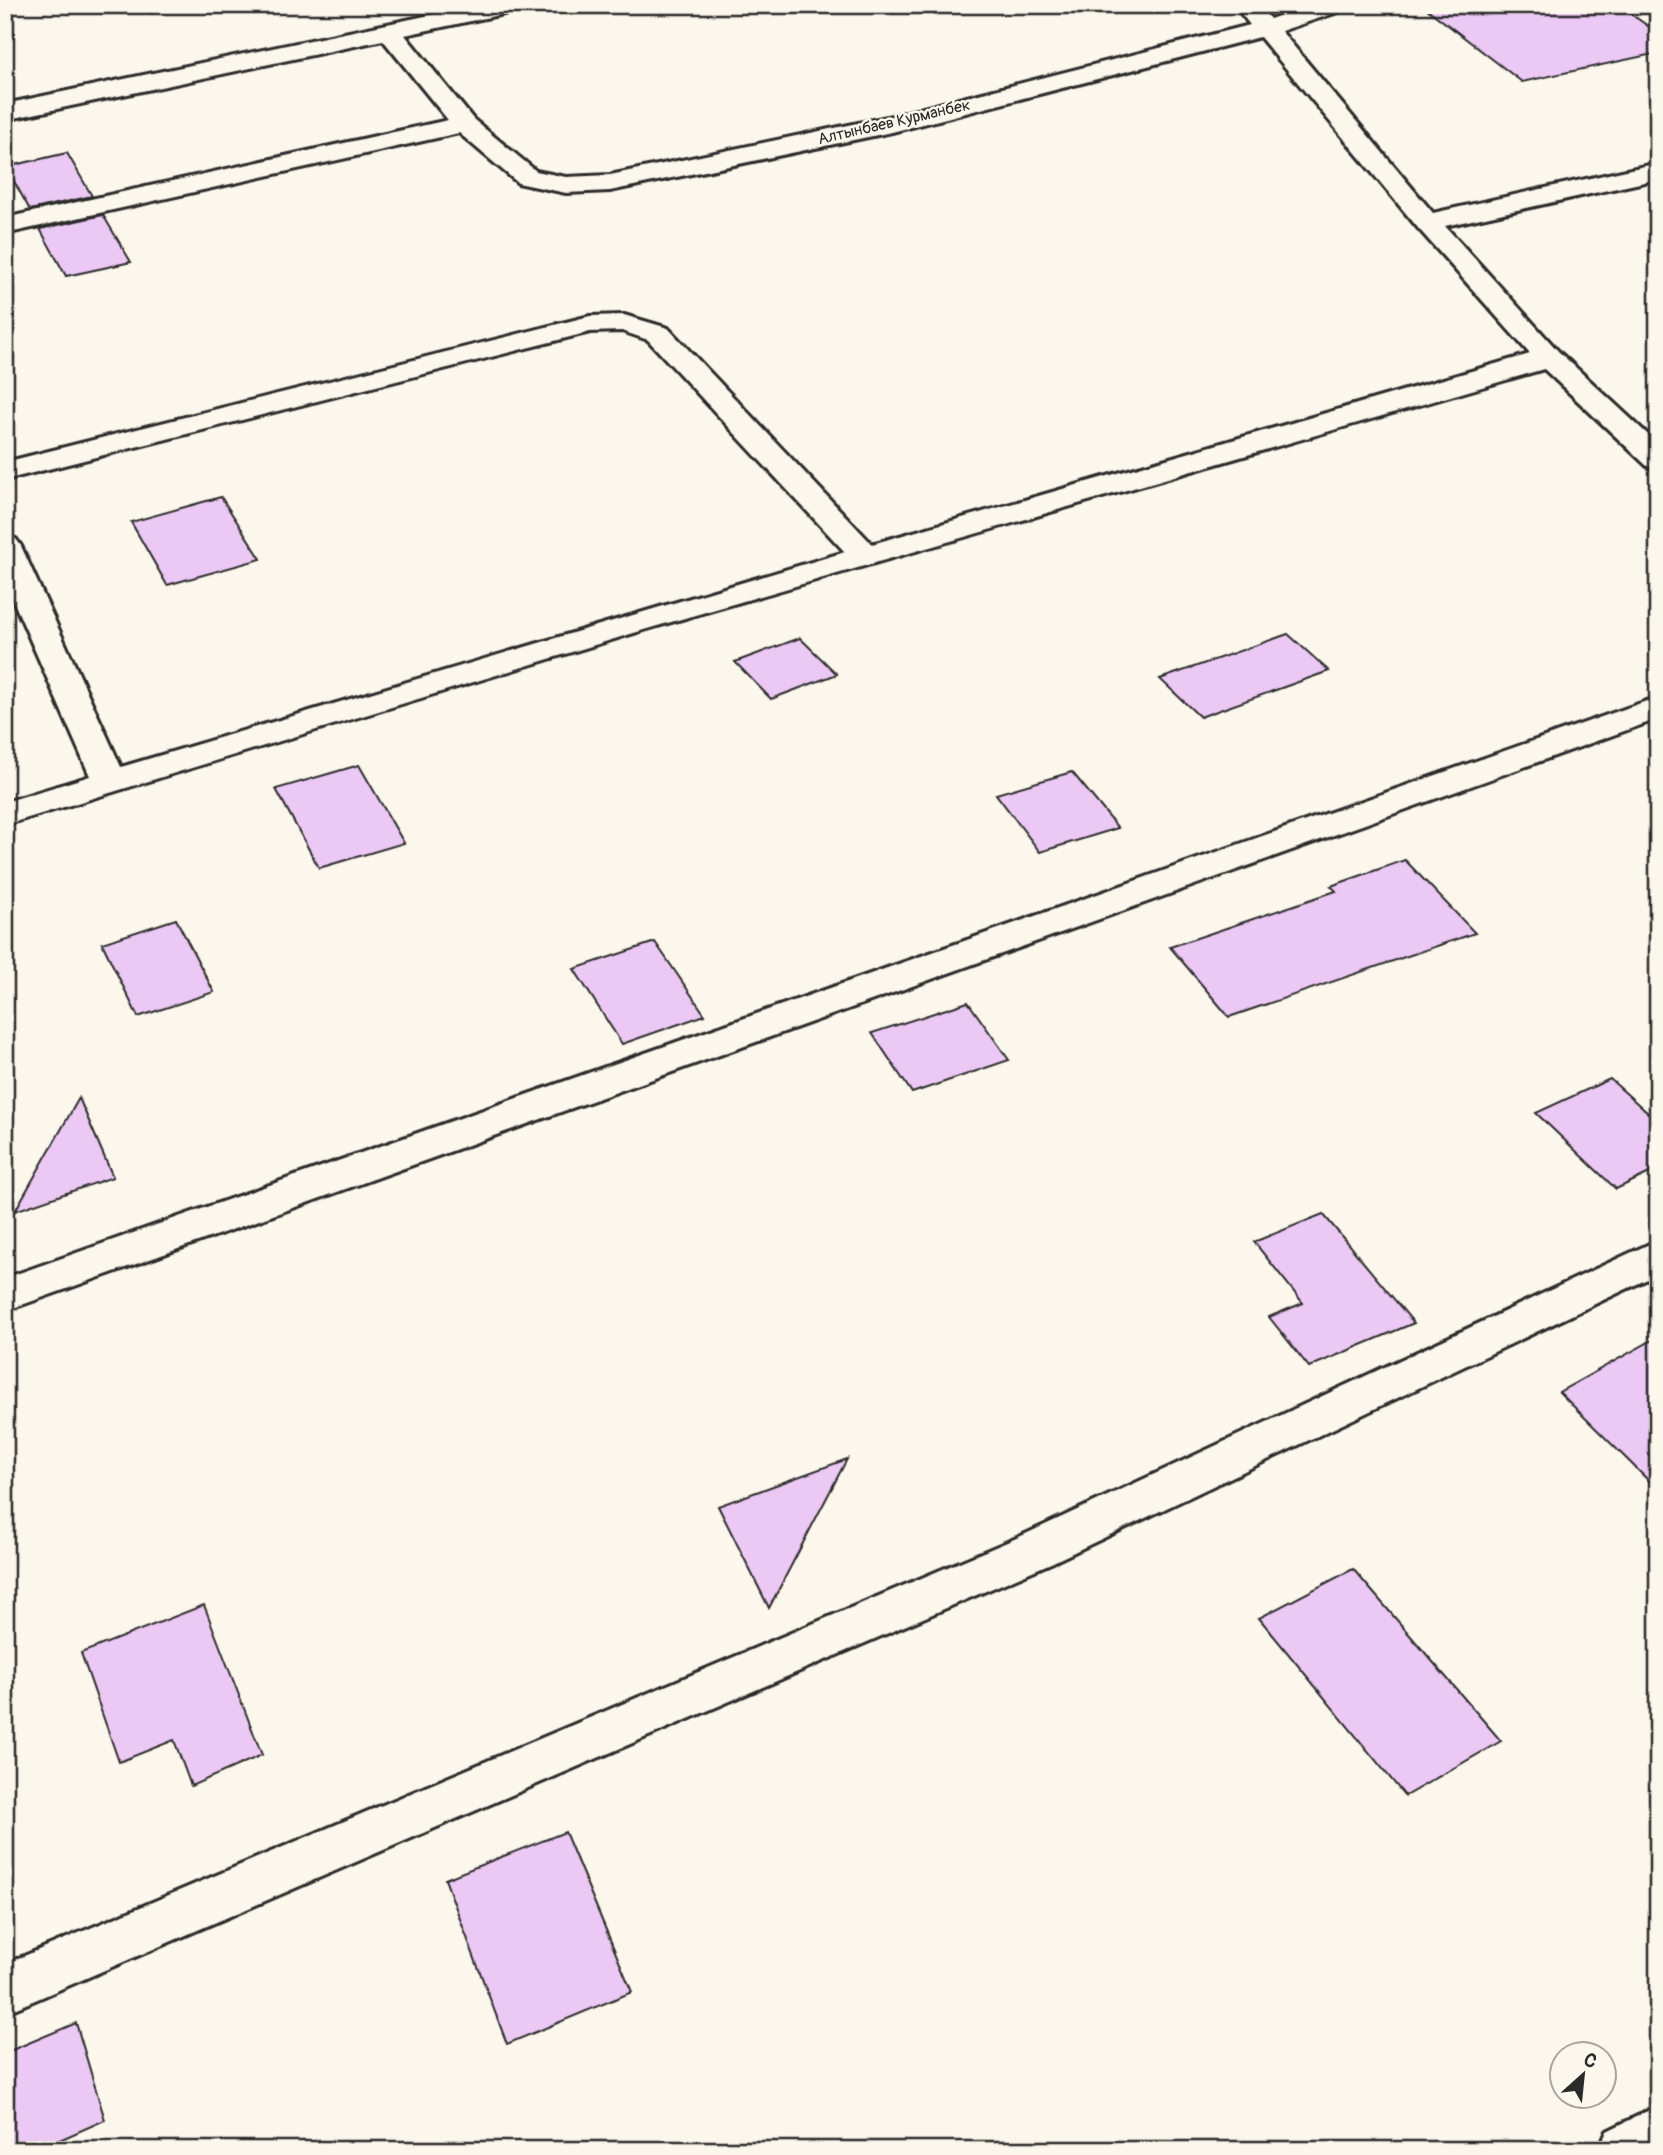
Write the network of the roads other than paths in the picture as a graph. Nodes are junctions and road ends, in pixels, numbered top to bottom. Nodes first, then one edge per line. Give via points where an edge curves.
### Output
1 (513, 5) edge
2 (1246, 5) edge
3 (1336, 5) edge
4 (1266, 28) junction
5 (389, 31) junction
6 (5, 112) edge
7 (464, 124) junction
8 (1658, 171) edge
9 (1427, 222) junction
10 (5, 226) edge
11 (1549, 358) junction
12 (1658, 460) edge
13 (5, 471) edge
14 (5, 546) edge
15 (866, 556) junction
16 (1658, 707) edge
17 (110, 782) junction
18 (5, 814) edge
19 (1658, 1256) edge
20 (5, 1295) edge
21 (5, 1989) edge
22 (1658, 2132) edge
23 (1626, 2150) edge

1 - 5 street
2 - 4 street
3 - 4 street, Алтынбаев Курманбек
4 - 7 street, Алтынбаев Курманбек via 892,124 610,183 566,186 527,177
4 - 9 street
5 - 6 street
5 - 7 street, Алтынбаев Курманбек
7 - 10 street
8 - 9 street
9 - 11 street
11 - 12 street
11 - 15 street
13 - 15 street via 590,324 624,323 658,334
14 - 17 street
15 - 17 street
16 - 20 street
17 - 18 street
19 - 21 street via 1035,1550
22 - 23 street

